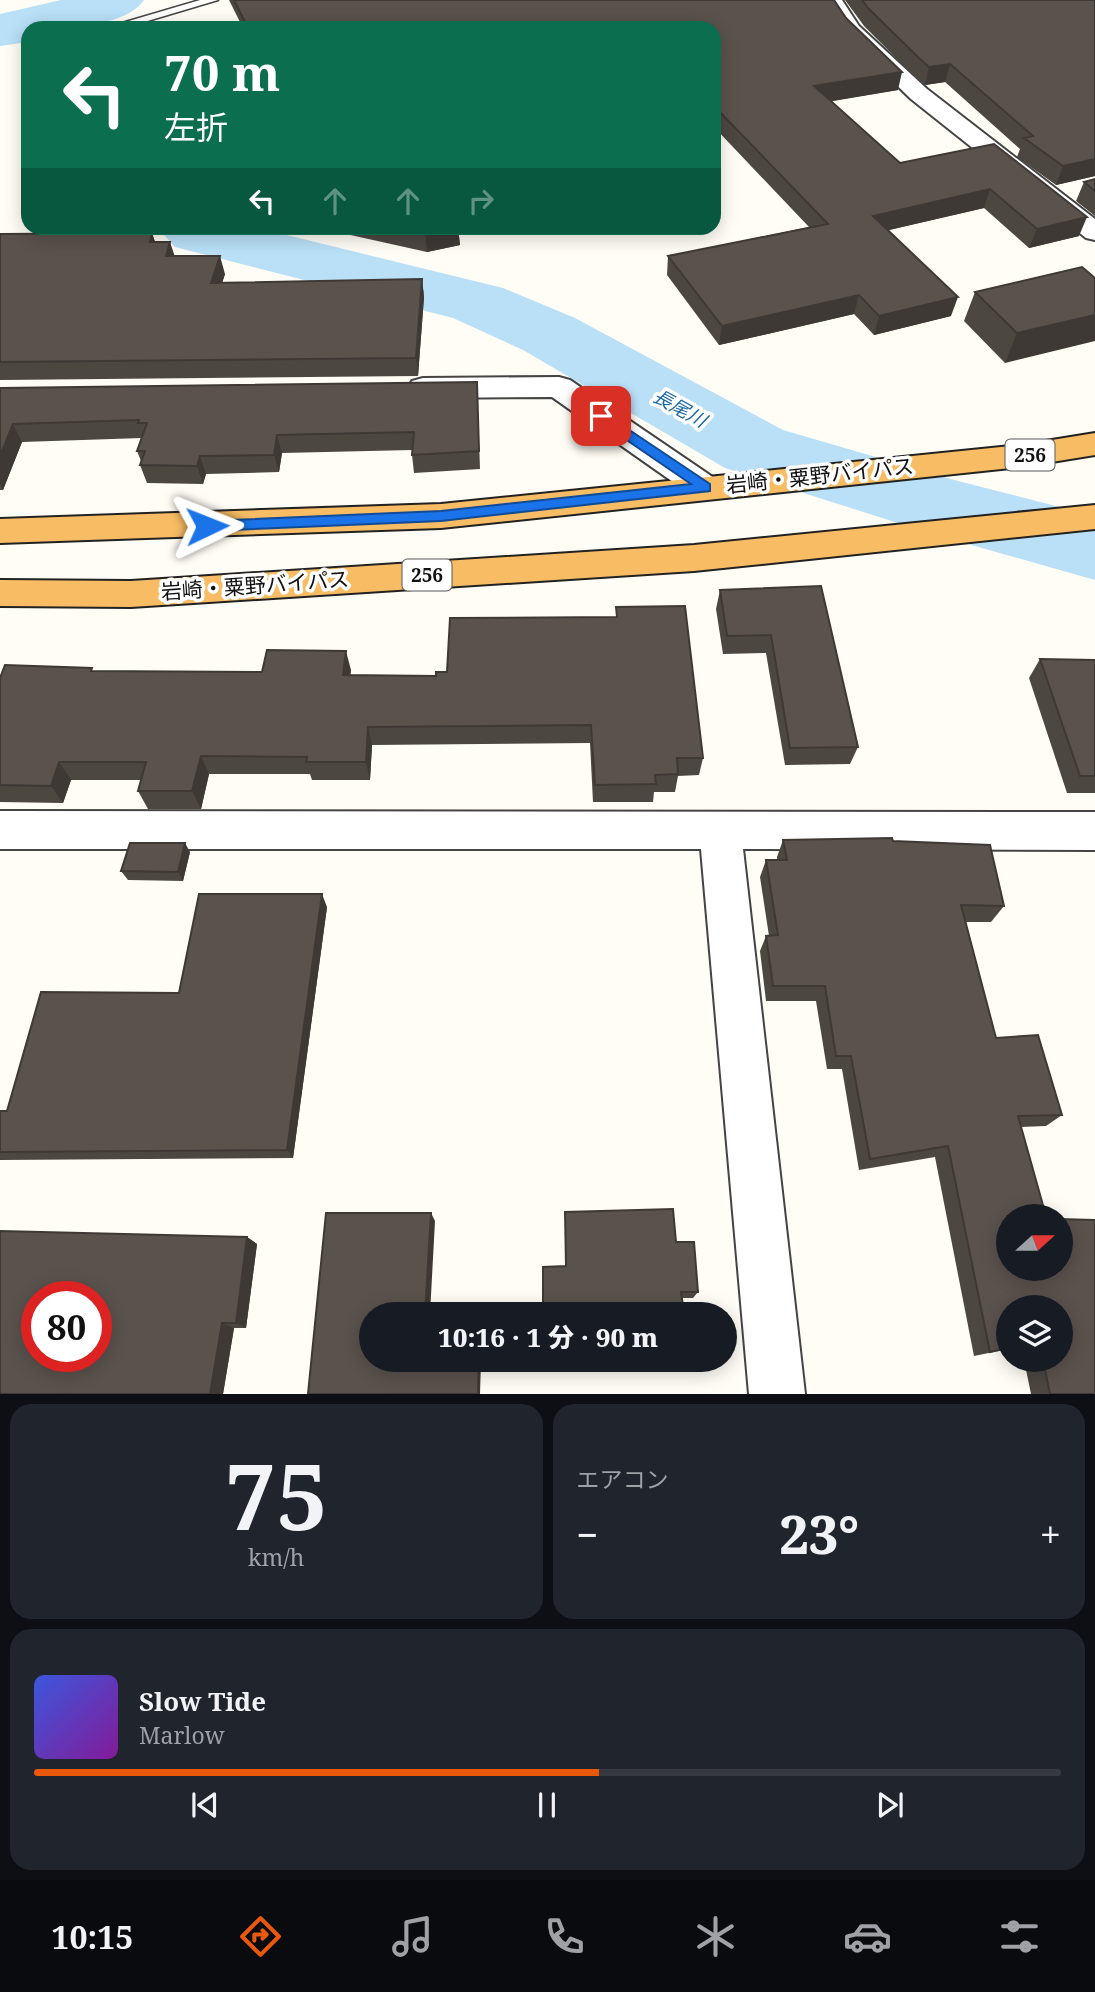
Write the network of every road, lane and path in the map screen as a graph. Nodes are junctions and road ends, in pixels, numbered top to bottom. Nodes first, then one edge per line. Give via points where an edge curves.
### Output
1 (212, 0) edge
2 (832, 0) edge
3 (136, 21) edge
4 (1084, 189) dead end
5 (1051, 197) junction
6 (1095, 232) edge
7 (392, 389) edge
8 (1095, 444) edge
9 (705, 488) junction
10 (1095, 517) edge
11 (0, 531) edge
12 (0, 593) edge
13 (0, 830) edge
14 (720, 831) junction
15 (1095, 831) edge
16 (777, 1394) edge

1 - 3 lane
2 - 5 street via 851,30 919,94
4 - 5 street
5 - 6 street
7 - 9 street via 559,387
8 - 9 highway, 岩崎・粟野バイパス / 256
9 - 11 highway, 岩崎・粟野バイパス / 256 via 441,516
10 - 12 highway, 岩崎・粟野バイパス / 256 via 694,558 131,594
13 - 14 street
14 - 15 street
14 - 16 street

